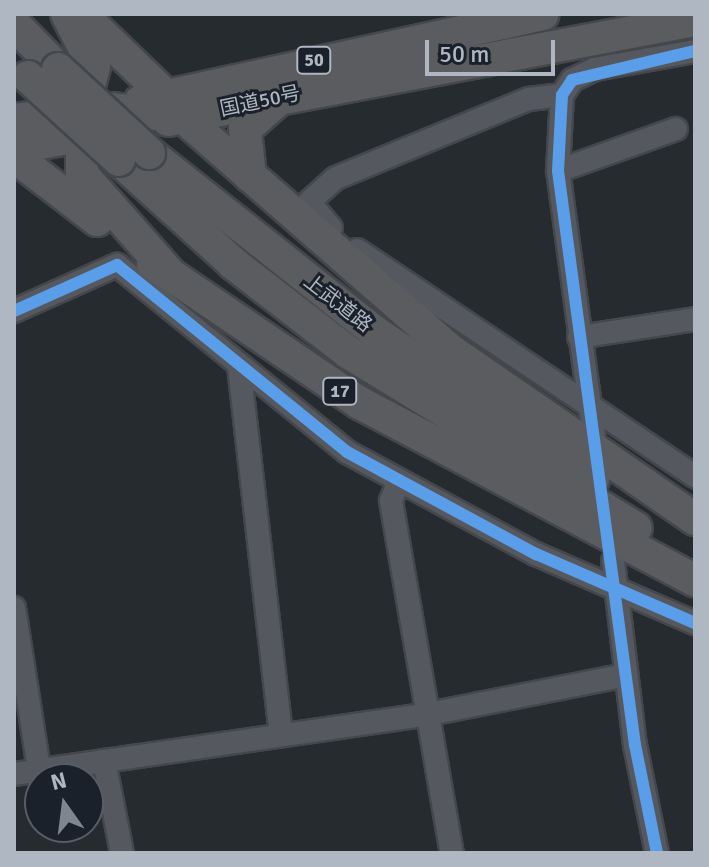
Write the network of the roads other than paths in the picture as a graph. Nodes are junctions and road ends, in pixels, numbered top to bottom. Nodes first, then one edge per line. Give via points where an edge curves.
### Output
1 (67, 14) edge
2 (81, 14) edge
3 (543, 14) edge
4 (695, 20) edge
5 (14, 24) edge
6 (695, 51) edge
7 (33, 70) edge
8 (289, 95) junction
9 (562, 95) junction
10 (175, 106) junction
11 (60, 121) edge
12 (676, 129) dead end
13 (14, 148) edge
14 (14, 156) edge
15 (134, 157) junction
16 (558, 171) junction
17 (250, 176) junction
18 (171, 275) junction
19 (14, 311) edge
20 (695, 319) edge
21 (579, 337) junction
22 (239, 366) junction
23 (590, 408) junction
24 (594, 436) dead end
25 (695, 476) edge
26 (398, 482) junction
27 (695, 519) edge
28 (695, 540) edge
29 (613, 561) dead end
30 (695, 561) edge
31 (695, 580) edge
32 (616, 590) junction
33 (14, 608) edge
34 (695, 623) edge
35 (626, 675) junction
36 (424, 715) junction
37 (281, 734) junction
38 (104, 761) junction
39 (38, 763) edge
40 (90, 763) edge
41 (122, 853) edge
42 (452, 853) edge
43 (657, 853) edge

1 - 11 highway via 93,58
2 - 10 highway
3 - 10 highway, 国道50号 / 50
4 - 8 highway, 国道50号 / 50
5 - 7 highway, 上武道路 / 17
6 - 9 street via 595,69 572,80
7 - 15 highway, 上武道路 / 17, bridge
8 - 10 highway, 国道50号 / 50
8 - 17 highway via 261,109 245,129
9 - 16 street
9 - 23 street via 529,99 354,168 314,194 310,205 385,271
10 - 11 highway, 国道50号 / 50
10 - 17 highway
11 - 13 highway, 国道50号 / 50
11 - 18 highway, 17 via 87,184
12 - 16 street
14 - 18 highway, 17
15 - 28 highway, 上武道路 / 17 via 429,370
15 - 30 highway, 上武道路 / 17 via 234,264 370,368
16 - 21 street
17 - 27 highway via 450,350
18 - 31 highway, 17 via 360,403
19 - 22 street via 117,265
20 - 21 street
21 - 23 street
22 - 26 street via 347,452
22 - 37 street
23 - 24 street
23 - 25 street
26 - 32 street
26 - 36 street via 391,501
29 - 32 street
32 - 34 street
32 - 35 street
33 - 39 street
35 - 36 street
35 - 43 street
36 - 37 street
36 - 42 street
37 - 38 street
38 - 40 street
38 - 41 street

